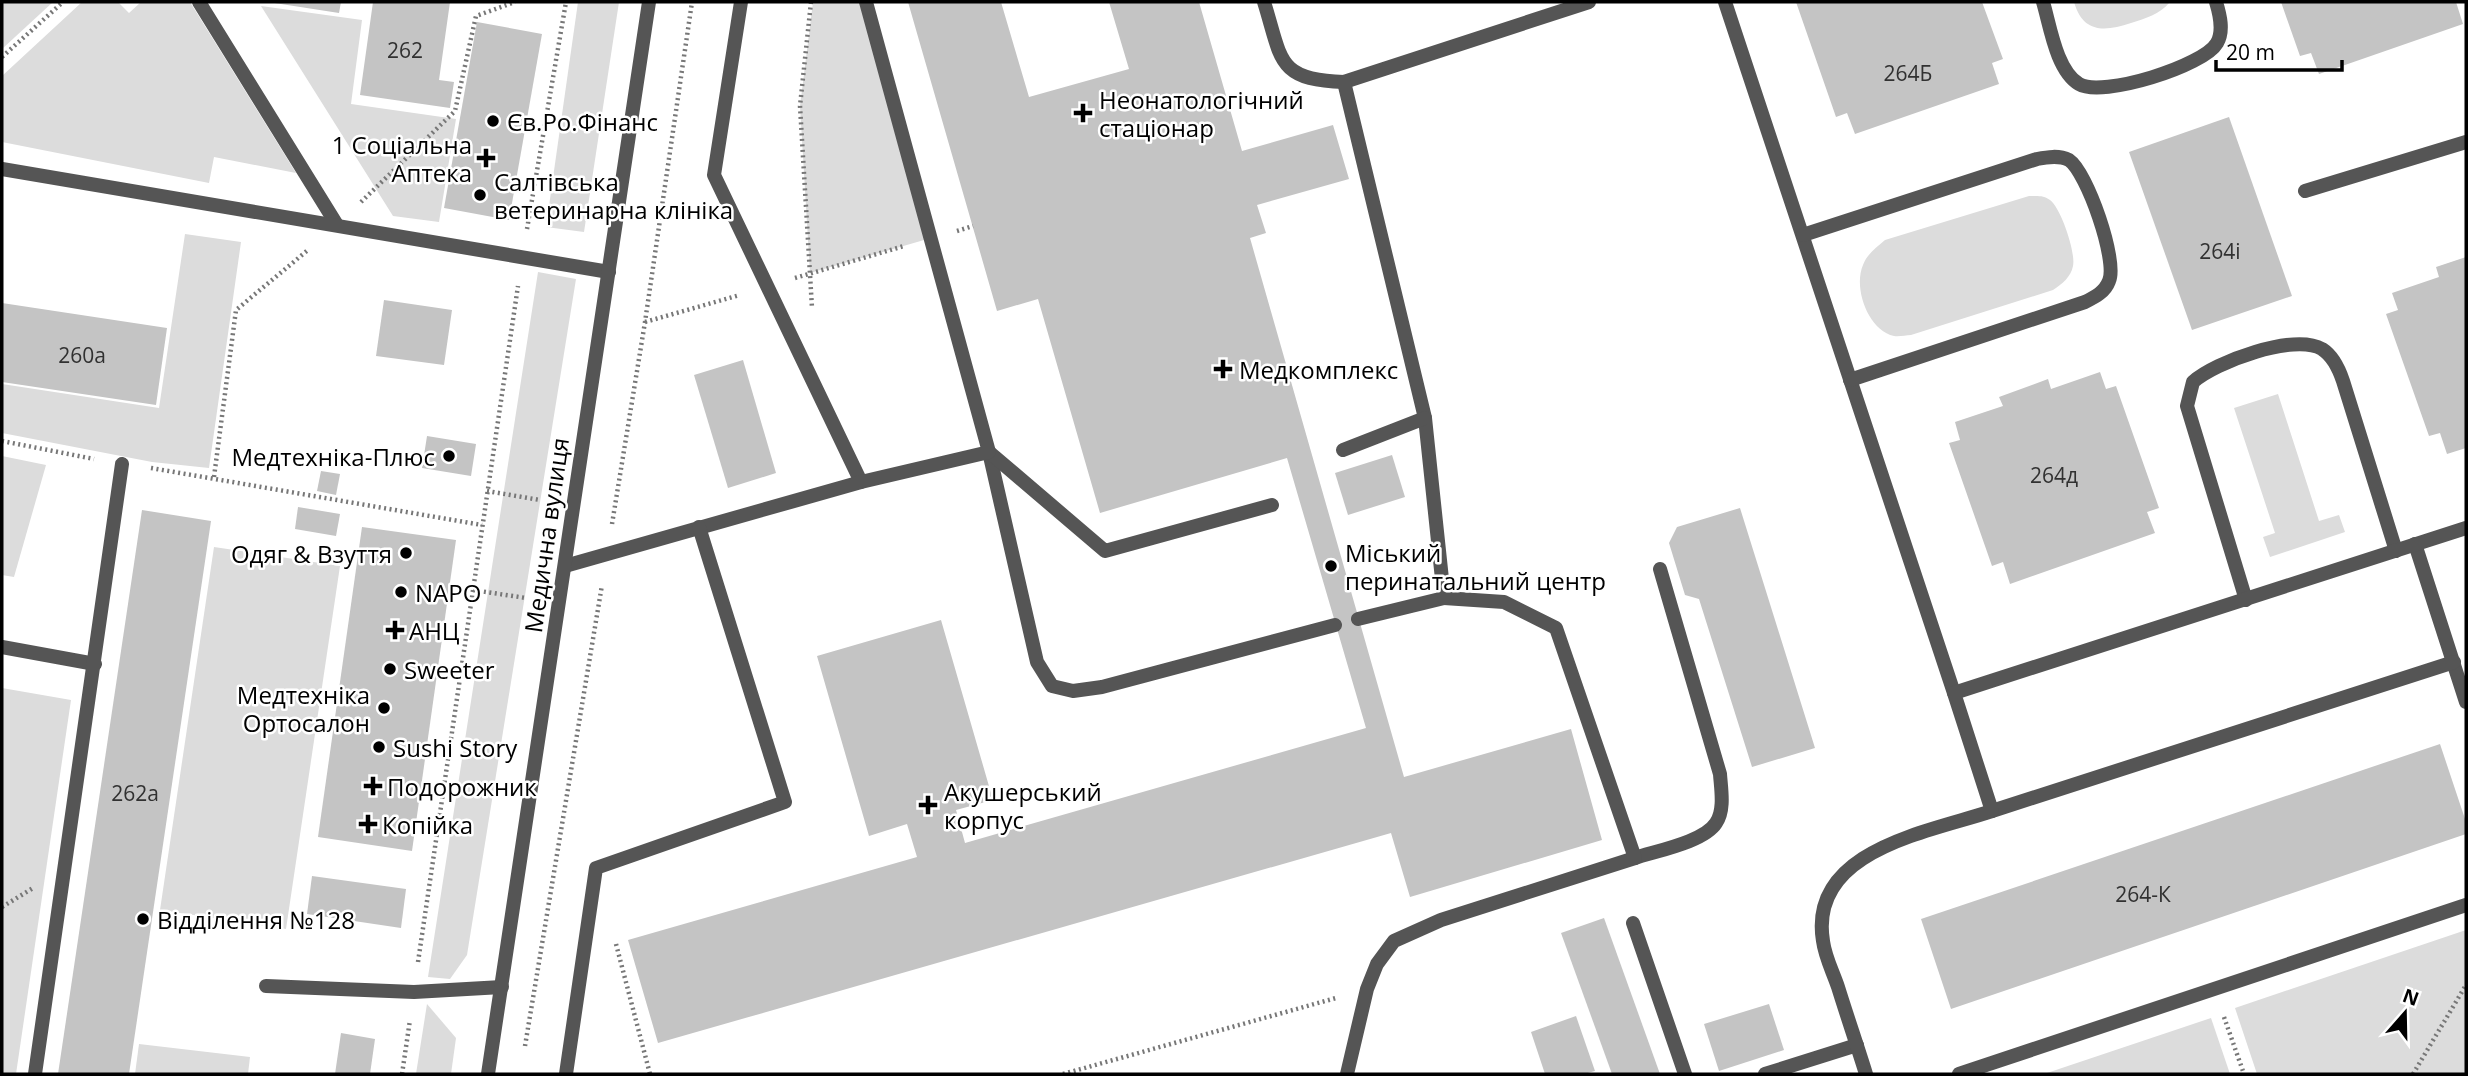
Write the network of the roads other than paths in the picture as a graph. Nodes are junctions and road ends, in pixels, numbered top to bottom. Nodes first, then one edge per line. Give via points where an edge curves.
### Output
1 (199, 2) edge
2 (649, 2) edge
3 (741, 2) edge
4 (866, 2) edge
5 (1264, 2) edge
6 (1589, 2) edge
7 (1725, 2) edge
8 (2043, 2) edge
9 (2216, 2) edge
10 (1344, 82) junction
11 (2466, 142) edge
12 (2, 169) edge
13 (2305, 191) dead end
14 (337, 225) junction
15 (1803, 235) junction
16 (608, 272) junction
17 (1850, 380) junction
18 (1424, 418) junction
19 (1343, 450) dead end
20 (989, 452) junction
21 (122, 464) road end
22 (861, 482) junction
23 (1272, 505) dead end
24 (699, 527) junction
25 (2466, 528) edge
26 (2416, 544) junction
27 (2396, 551) junction
28 (565, 566) junction
29 (1660, 569) dead end
30 (1444, 597) junction
31 (2246, 600) junction
32 (1358, 619) dead end
33 (1335, 625) dead end
34 (2, 648) edge
35 (2454, 663) junction
36 (95, 664) junction
37 (1954, 693) junction
38 (2466, 702) edge
39 (1992, 811) junction
40 (1635, 858) junction
41 (2466, 905) edge
42 (1633, 923) dead end
43 (266, 986) dead end
44 (502, 987) junction
45 (1857, 1045) junction
46 (35, 1074) edge
47 (488, 1074) edge
48 (566, 1074) edge
49 (1347, 1074) edge
50 (1685, 1074) edge
51 (1765, 1074) edge
52 (1866, 1074) edge
53 (1959, 1074) edge

1 - 14 street
2 - 16 street, Медична вулиця
3 - 22 street via 714,176
4 - 20 street
5 - 10 street via 1290,70 1316,81
6 - 10 street
7 - 15 street
8 - 9 street via 2067,71 2078,84 2098,88 2187,65 2210,52 2221,26
10 - 18 street
11 - 13 street
12 - 14 street
14 - 16 street
15 - 17 street
15 - 17 street via 2053,156 2067,159 2079,170 2109,252 2109,282 2085,302
16 - 28 street, Медична вулиця
17 - 37 street
18 - 19 street
18 - 30 street
20 - 22 street
20 - 23 street via 1105,551
20 - 33 street via 1037,662 1052,686 1073,691 1101,687
21 - 36 street
22 - 24 street
24 - 28 street
24 - 48 street via 785,802 596,868
25 - 26 street
26 - 27 street
26 - 35 street
27 - 31 street
27 - 31 street via 2343,381 2329,356 2314,346 2288,344 2216,366 2193,382 2187,406
28 - 44 street, Медична вулиця
29 - 40 street via 1720,774 1722,802 1716,823 1697,838
30 - 32 street
30 - 40 street via 1504,602 1556,628
31 - 37 street
34 - 36 street
35 - 38 street
35 - 39 street
36 - 46 street
37 - 39 street
39 - 45 street via 1876,849 1847,868 1830,890 1823,916 1823,943
40 - 49 street via 1415,929 1394,942 1377,964 1367,989
41 - 53 street
42 - 50 street
43 - 44 street via 414,992
44 - 47 street, Медична вулиця
45 - 51 street
45 - 52 street

